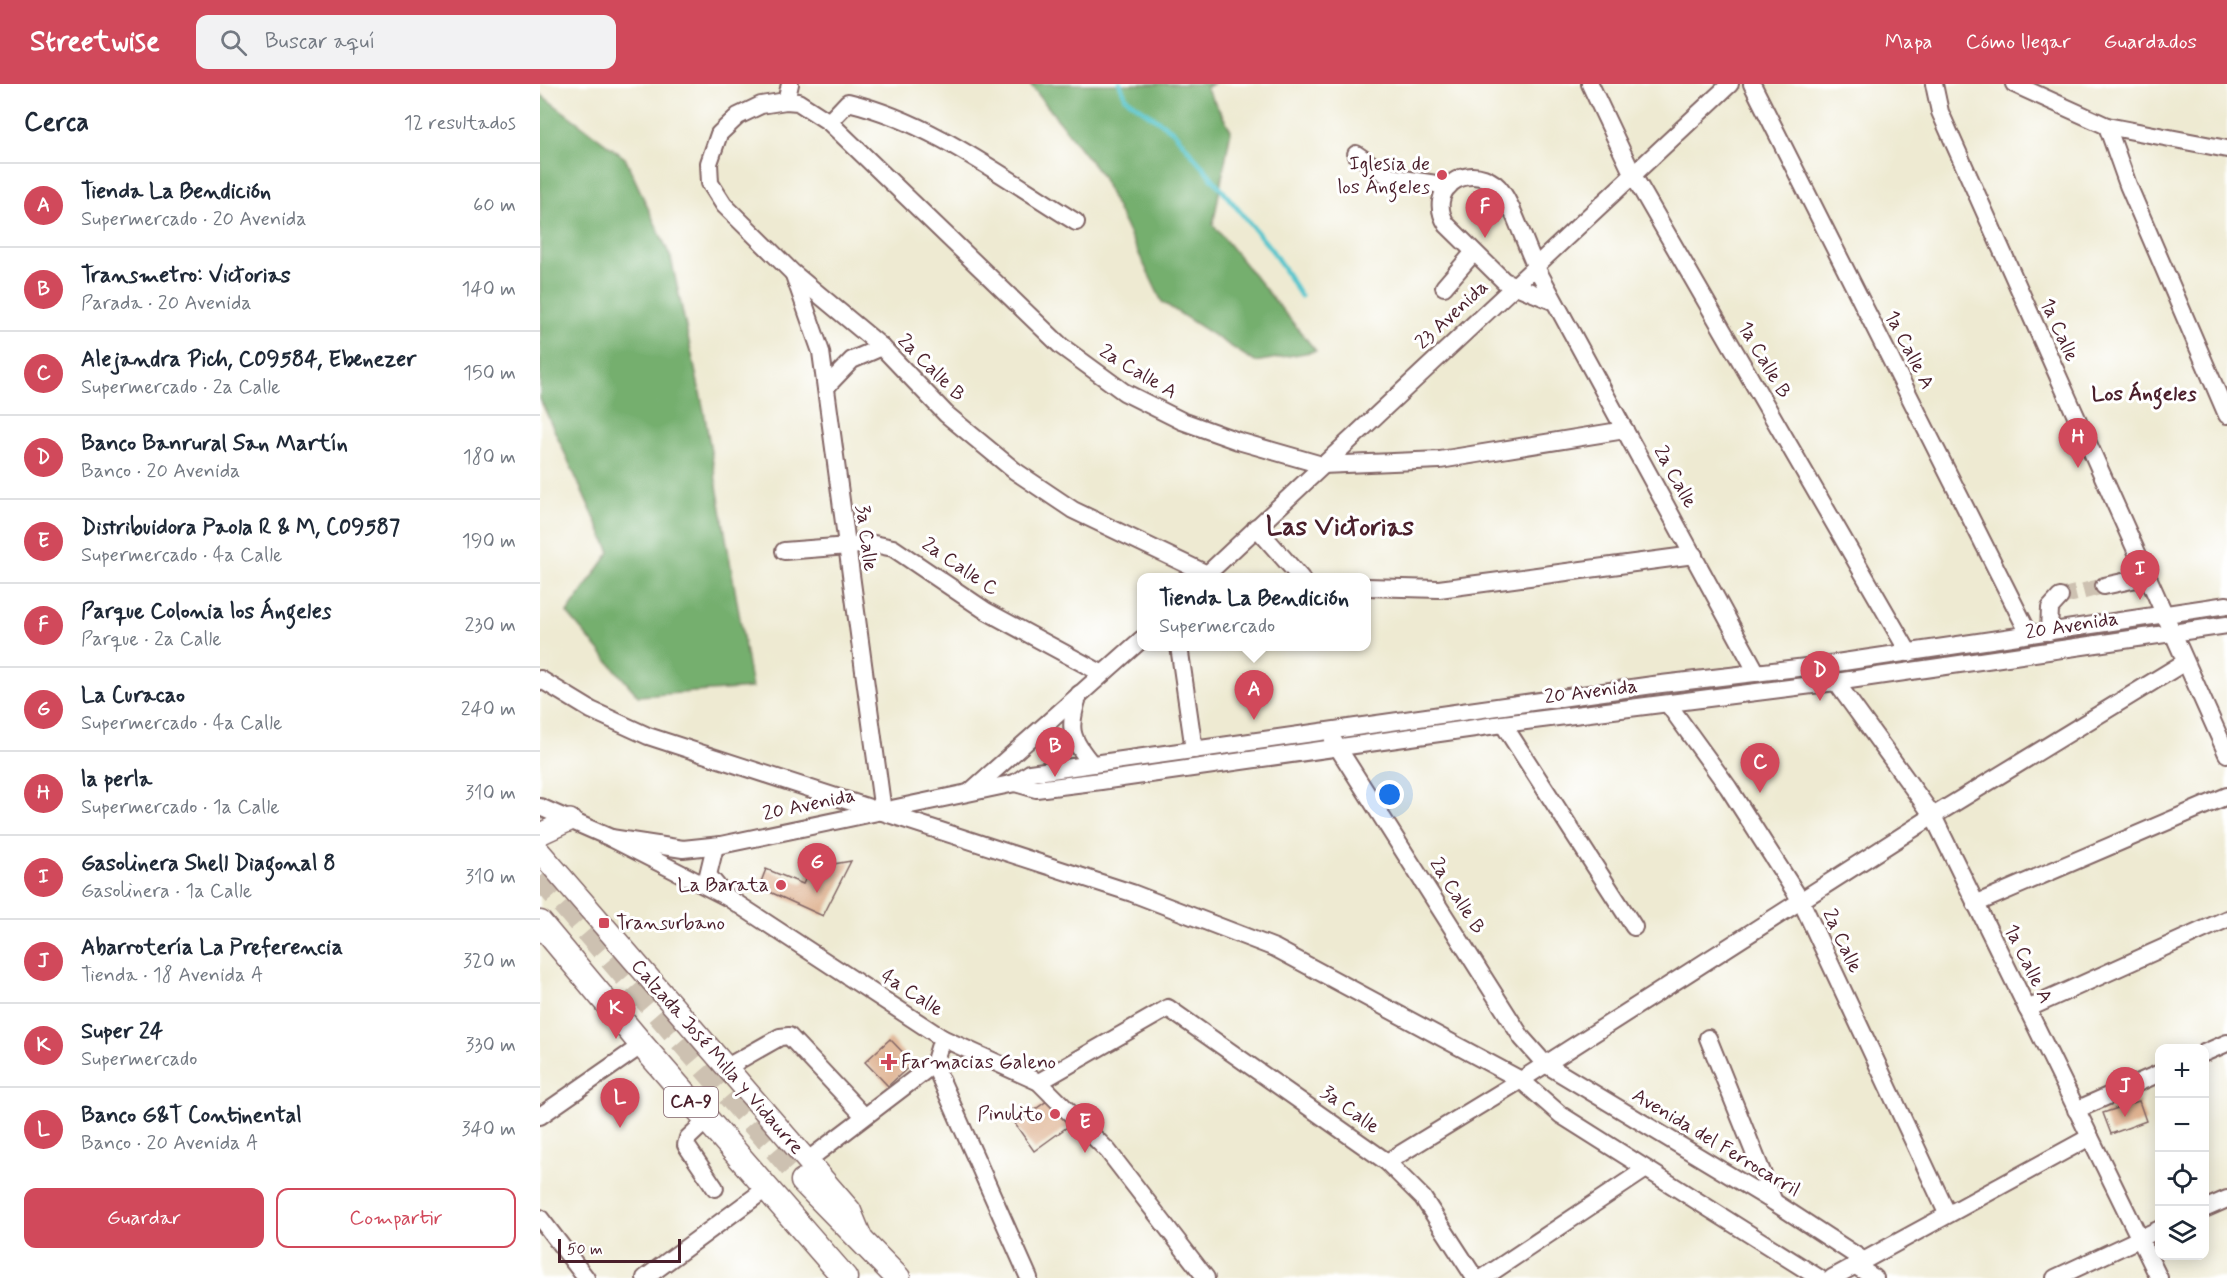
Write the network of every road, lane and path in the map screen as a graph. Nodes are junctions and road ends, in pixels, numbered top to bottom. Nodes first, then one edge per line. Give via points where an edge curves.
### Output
1 (790, 84) edge
2 (1590, 84) edge
3 (1730, 84) edge
4 (1752, 84) edge
5 (1934, 84) edge
6 (2014, 84) edge
7 (2039, 90) edge
8 (786, 101) junction
9 (829, 122) junction
10 (2107, 126) junction
11 (2227, 149) edge
12 (1356, 154) dead end
13 (1633, 175) junction
14 (1449, 186) junction
15 (1076, 222) dead end
16 (1474, 252) junction
17 (1535, 266) junction
18 (793, 273) junction
19 (1444, 286) dead end
20 (1513, 287) junction
21 (1555, 302) junction
22 (882, 347) junction
23 (826, 387) junction
24 (2227, 415) edge
25 (1625, 430) junction
26 (1323, 465) junction
27 (1256, 527) junction
28 (846, 547) junction
29 (784, 551) dead end
30 (1694, 555) junction
31 (1199, 573) edge
32 (1208, 573) edge
33 (1297, 573) edge
34 (2146, 577) junction
35 (2104, 586) tunnel mouth
36 (1371, 587) edge
37 (2060, 597) dead end
38 (2227, 605) edge
39 (2163, 615) junction
40 (2227, 625) edge
41 (2049, 632) junction
42 (2172, 632) junction
43 (2029, 634) junction
44 (1137, 643) edge
45 (1180, 651) edge
46 (1909, 653) junction
47 (2185, 662) junction
48 (1101, 673) junction
49 (1757, 673) junction
50 (540, 679) edge
51 (1836, 682) junction
52 (1078, 694) junction
53 (1668, 704) junction
54 (1503, 724) junction
55 (1328, 732) junction
56 (1337, 747) junction
57 (1194, 750) junction
58 (2227, 754) edge
59 (1092, 764) junction
60 (1015, 783) junction
61 (970, 792) junction
62 (2227, 796) edge
63 (540, 807) edge
64 (883, 812) junction
65 (1933, 816) junction
66 (570, 820) junction
67 (540, 834) edge
68 (611, 838) junction
69 (715, 846) junction
70 (540, 852) edge
71 (727, 897) junction
72 (1801, 901) junction
73 (1975, 904) junction
74 (2227, 919) edge
75 (1634, 927) dead end
76 (542, 928) edge
77 (2027, 1009) junction
78 (942, 1038) junction
79 (1708, 1038) dead end
80 (2227, 1043) edge
81 (642, 1045) junction
82 (2209, 1051) edge
83 (934, 1064) junction
84 (1545, 1064) junction
85 (727, 1067) junction
86 (2155, 1075) edge
87 (1521, 1080) junction
88 (1039, 1082) junction
89 (2076, 1110) junction
90 (540, 1116) edge
91 (864, 1116) junction
92 (707, 1120) junction
93 (2090, 1137) junction
94 (1387, 1162) junction
95 (1646, 1169) junction
96 (805, 1171) junction
97 (715, 1188) dead end
98 (767, 1188) junction
99 (2227, 1199) edge
100 (1774, 1203) junction
101 (2209, 1207) edge
102 (1947, 1213) junction
103 (540, 1218) edge
104 (2155, 1231) edge
105 (2139, 1239) junction
106 (1858, 1262) junction
107 (586, 1278) edge
108 (645, 1278) edge
109 (845, 1278) edge
110 (898, 1278) edge
111 (1029, 1278) edge
112 (1206, 1278) edge
113 (1475, 1278) edge
114 (1483, 1278) edge
115 (1819, 1278) edge
116 (1832, 1278) edge
117 (1875, 1278) edge
118 (2055, 1278) edge
119 (2158, 1278) edge

1 - 8 street
2 - 13 street, 1a Calle B
3 - 13 street, 23 Avenida
4 - 43 street, 1a Calle A
5 - 34 street, 1a Calle via 1940,112
6 - 7 street
7 - 10 street
8 - 9 street, 2a Calle A via 798,102
8 - 18 street, 2a Calle B via 748,111 728,125 712,149 708,175 729,210
9 - 15 street via 848,102 901,119
9 - 26 street, 2a Calle A via 1040,327 1099,375 1182,421
10 - 11 street
10 - 24 street via 2128,185
12 - 14 street via 1390,177
13 - 17 street, 23 Avenida
13 - 46 street, 1a Calle B
14 - 16 street via 1440,201 1442,217
14 - 17 street, 2a Calle via 1469,174 1499,188
16 - 19 street
16 - 20 street
17 - 20 street, 23 Avenida
17 - 21 street, 2a Calle
18 - 22 street, 2a Calle B
18 - 23 street, 3a Calle via 821,352
20 - 21 street
20 - 26 street, 23 Avenida
21 - 25 street, 2a Calle
22 - 23 street via 852,360
22 - 31 street, 2a Calle B via 946,414 1043,491
23 - 28 street, 3a Calle
25 - 26 street, 2a Calle A via 1440,460
25 - 30 street, 2a Calle
26 - 27 street, 23 Avenida
27 - 32 street, 23 Avenida
27 - 33 street
28 - 29 street, 2a Calle C
28 - 48 street, 2a Calle C via 882,545 902,553 986,611
28 - 64 street, 3a Calle
30 - 36 street via 1439,589
30 - 49 street, 2a Calle
34 - 35 street
34 - 39 street, 1a Calle
37 - 41 street via 2050,608
38 - 39 street, 20 Avenida
39 - 41 street, 20 Avenida
39 - 42 street, 1a Calle
40 - 42 street, 20 Avenida
41 - 43 street, 20 Avenida
42 - 47 street, 1a Calle
42 - 51 street, 20 Avenida
43 - 46 street, 20 Avenida
44 - 48 street
45 - 57 street
46 - 49 street, 20 Avenida
47 - 58 street, 1a Calle
47 - 65 street
48 - 52 street
49 - 55 street, 20 Avenida
50 - 64 street via 591,710 648,736
51 - 53 street, 20 Avenida
51 - 65 street, 1a Calle A
52 - 59 street via 1071,719 1076,745
52 - 61 street
53 - 54 street, 20 Avenida
53 - 72 street, 2a Calle via 1728,787
54 - 56 street, 20 Avenida
54 - 75 street
55 - 56 street, 2a Calle B
55 - 57 street, 20 Avenida
56 - 60 street, 20 Avenida via 1036,789
56 - 84 street, 2a Calle B via 1522,1038
57 - 59 street, 20 Avenida
59 - 60 street, 20 Avenida via 1030,773
60 - 61 street, 20 Avenida
61 - 64 street, 20 Avenida
62 - 73 street
63 - 66 street, 4a Calle
64 - 69 street, 20 Avenida
64 - 87 street via 1132,892 1275,948
65 - 72 street
65 - 73 street, 1a Calle A
66 - 67 main road
66 - 68 street, 4a Calle
68 - 69 street, 20 Avenida via 683,849
68 - 71 street, 4a Calle
69 - 71 street via 708,875
70 - 85 main road, Calzada José Milla y Vidaurre / CA-9
71 - 78 street, 4a Calle
72 - 84 street
72 - 102 street, 2a Calle
73 - 77 street, 1a Calle A
74 - 77 street
76 - 81 highway, CA-9
77 - 89 street, 1a Calle A
78 - 83 street
78 - 88 street, 4a Calle
79 - 100 street
80 - 82 street
81 - 90 street
81 - 92 highway, CA-9
83 - 91 street
83 - 111 street
84 - 87 street
84 - 100 street, Avenida del Ferrocarril
85 - 91 street via 780,1036 789,1036
85 - 96 main road, Calzada José Milla y Vidaurre / CA-9
86 - 89 street
87 - 94 street
87 - 95 street via 1561,1115
88 - 94 street, 3a Calle via 1168,1008
88 - 112 street, 4a Calle via 1108,1151
89 - 93 street, 1a Calle A
91 - 96 street
92 - 97 street via 686,1145
92 - 98 highway, CA-9
93 - 102 street
93 - 105 street, 1a Calle A
94 - 113 street, 3a Calle via 1423,1198
95 - 114 street
95 - 115 street
96 - 110 highway, Calzada José Milla y Vidaurre / CA-9
98 - 108 street
98 - 109 highway, CA-9
99 - 101 street
100 - 106 street, Avenida del Ferrocarril
102 - 106 street
103 - 107 street
104 - 105 street
105 - 118 street
105 - 119 street, 1a Calle A
106 - 116 street
106 - 117 street, Avenida del Ferrocarril

